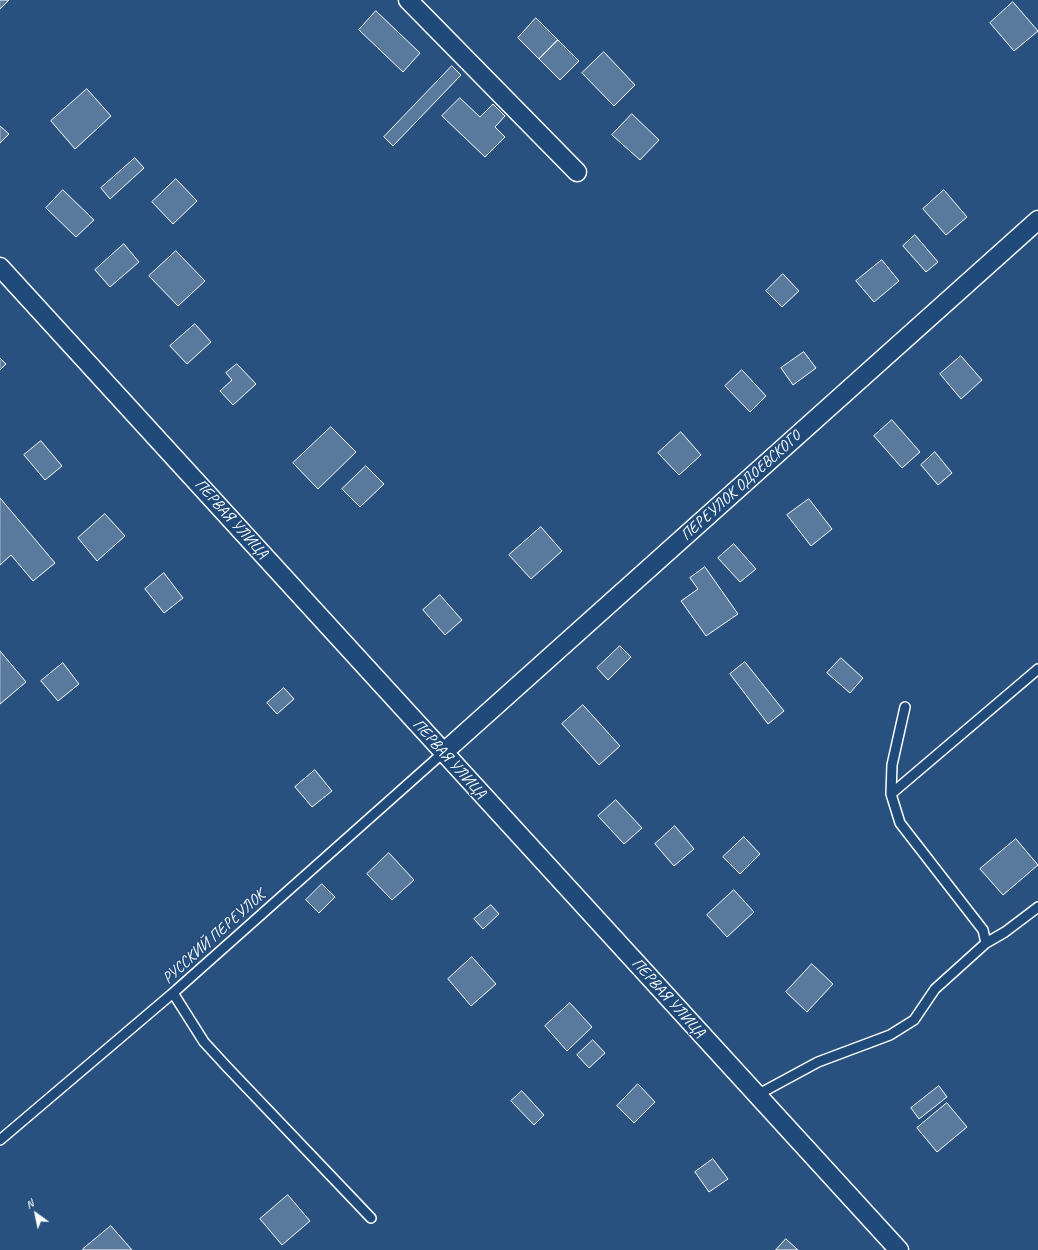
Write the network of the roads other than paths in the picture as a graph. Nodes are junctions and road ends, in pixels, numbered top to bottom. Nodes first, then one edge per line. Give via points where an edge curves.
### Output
1 (408, 0) edge
2 (577, 172) dead end
3 (1038, 220) edge
4 (0, 267) edge
5 (1038, 670) edge
6 (905, 707) dead end
7 (444, 752) junction
8 (891, 794) junction
9 (1038, 907) edge
10 (986, 943) junction
11 (173, 993) junction
12 (757, 1095) junction
13 (0, 1140) edge
14 (371, 1218) dead end
15 (899, 1250) edge

1 - 2 street
3 - 7 street, ПЕРЕУЛОК ОДОЕВСКОГО
4 - 7 street, ПЕРВАЯ УЛИЦА
5 - 8 lane
6 - 8 lane via 892,765
7 - 11 lane, РУССКИЙ ПЕРЕУЛОК
7 - 12 street, ПЕРВАЯ УЛИЦА
8 - 10 lane via 900,823 983,930
9 - 10 lane
10 - 12 lane via 935,988 914,1020 890,1035 818,1062
11 - 13 lane, РУССКИЙ ПЕРЕУЛОК
11 - 14 lane via 204,1042
12 - 15 street, ПЕРВАЯ УЛИЦА

